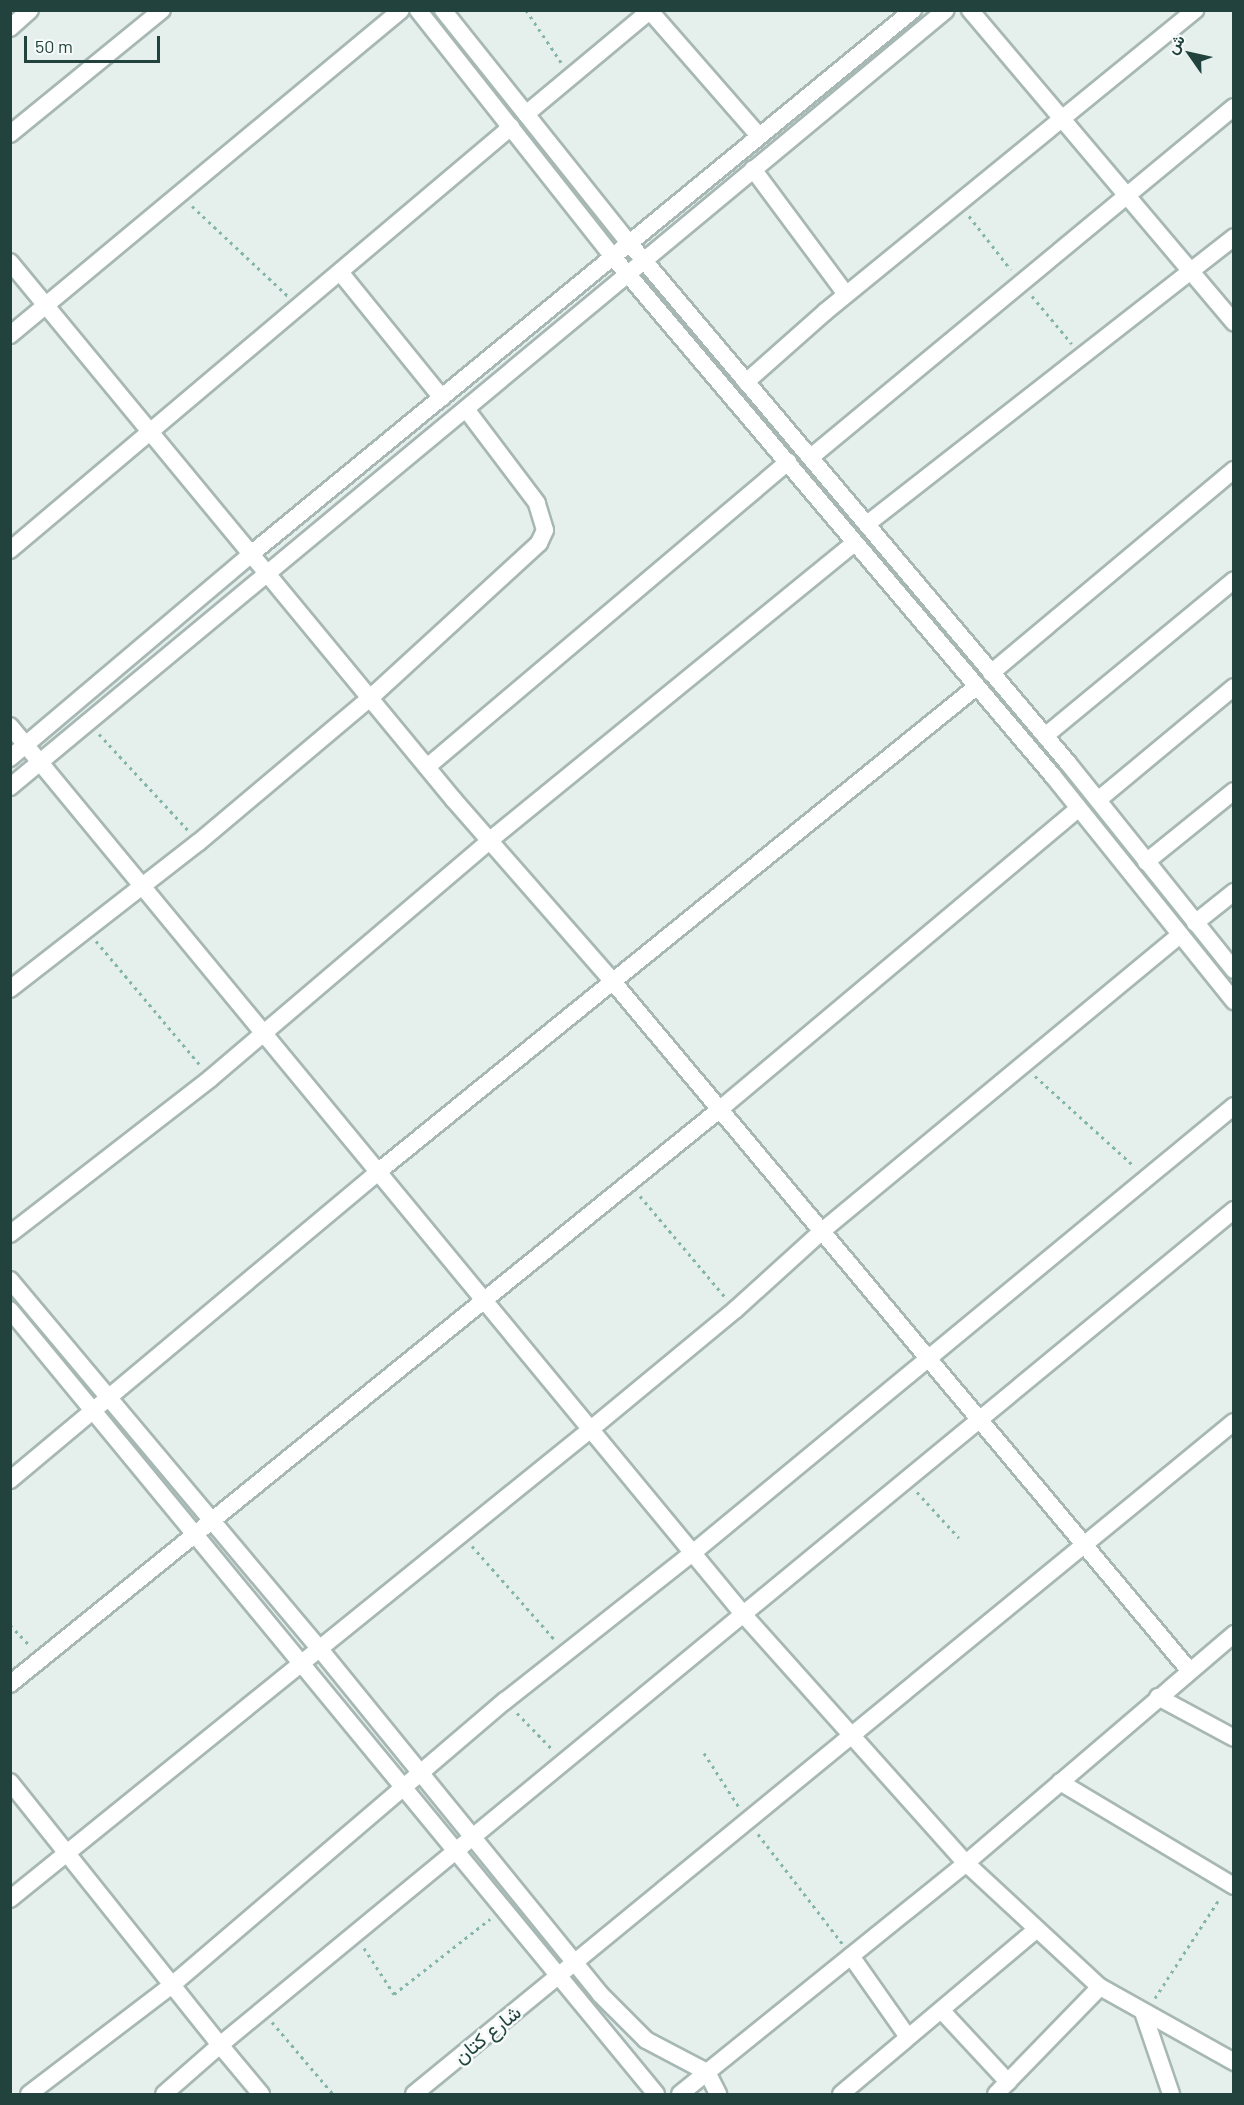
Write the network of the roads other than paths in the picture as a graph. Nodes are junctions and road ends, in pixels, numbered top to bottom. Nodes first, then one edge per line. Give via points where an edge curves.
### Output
1 (30, 10) edge
2 (162, 10) edge
3 (401, 10) edge
4 (417, 10) edge
5 (443, 10) edge
6 (913, 10) edge
7 (946, 10) edge
8 (970, 10) edge
9 (1195, 10) edge
10 (651, 11) edge
11 (10, 27) edge
12 (1233, 107) edge
13 (526, 114) junction
14 (1064, 121) junction
15 (511, 127) junction
16 (10, 134) edge
17 (759, 136) junction
18 (753, 169) junction
19 (1126, 196) junction
20 (1233, 237) edge
21 (630, 244) junction
22 (614, 258) junction
23 (644, 261) junction
24 (10, 262) edge
25 (1191, 271) junction
26 (340, 272) junction
27 (629, 275) junction
28 (846, 294) junction
29 (47, 305) junction
30 (1233, 322) edge
31 (10, 335) edge
32 (746, 382) junction
33 (442, 398) junction
34 (466, 409) junction
35 (152, 434) junction
36 (811, 457) junction
37 (788, 462) junction
38 (1233, 470) edge
39 (867, 524) junction
40 (854, 543) junction
41 (10, 550) edge
42 (251, 554) junction
43 (267, 574) junction
44 (1233, 580) edge
45 (939, 612) junction
46 (924, 626) junction
47 (991, 673) junction
48 (976, 687) junction
49 (1233, 687) edge
50 (369, 699) junction
51 (10, 726) edge
52 (1045, 736) junction
53 (27, 744) junction
54 (10, 758) edge
55 (40, 761) junction
56 (427, 767) junction
57 (10, 786) edge
58 (1233, 791) edge
59 (1098, 800) junction
60 (1078, 809) junction
61 (489, 841) junction
62 (1146, 862) junction
63 (144, 888) junction
64 (1233, 892) edge
65 (1195, 923) junction
66 (1179, 936) junction
67 (1233, 970) edge
68 (614, 983) junction
69 (10, 988) edge
70 (1233, 1001) edge
71 (264, 1032) junction
72 (1233, 1106) edge
73 (719, 1110) junction
74 (379, 1171) junction
75 (1233, 1210) edge
76 (822, 1231) junction
77 (10, 1234) edge
78 (10, 1280) edge
79 (483, 1298) junction
80 (10, 1310) edge
81 (926, 1357) junction
82 (112, 1398) junction
83 (94, 1411) junction
84 (981, 1420) junction
85 (1233, 1422) edge
86 (591, 1429) junction
87 (10, 1480) edge
88 (213, 1522) junction
89 (198, 1534) junction
90 (1086, 1543) junction
91 (695, 1551) junction
92 (744, 1614) junction
93 (1232, 1637) edge
94 (319, 1648) junction
95 (302, 1662) junction
96 (1190, 1670) junction
97 (10, 1684) edge
98 (1158, 1696) junction
99 (850, 1736) junction
100 (1233, 1738) edge
101 (421, 1774) junction
102 (10, 1782) edge
103 (1060, 1782) junction
104 (405, 1787) junction
105 (474, 1839) junction
106 (459, 1851) junction
107 (67, 1854) junction
108 (966, 1863) junction
109 (1231, 1885) edge
110 (10, 1899) edge
111 (1037, 1929) junction
112 (851, 1956) junction
113 (575, 1963) junction
114 (561, 1974) junction
115 (172, 1985) junction
116 (1100, 1987) junction
117 (942, 2011) junction
118 (1144, 2015) junction
119 (908, 2037) junction
120 (220, 2045) junction
121 (1233, 2062) edge
122 (707, 2072) junction
123 (1008, 2082) junction
124 (29, 2094) edge
125 (164, 2094) edge
126 (261, 2094) edge
127 (414, 2094) edge
128 (656, 2094) edge
129 (680, 2094) edge
130 (718, 2094) edge
131 (841, 2094) edge
132 (996, 2094) edge
133 (1172, 2094) edge

1 - 11 street
2 - 16 street
3 - 29 street
4 - 15 street
5 - 13 street
6 - 17 street
7 - 18 street
8 - 14 street
9 - 14 street
10 - 13 street
10 - 17 street
12 - 19 street
13 - 21 street
14 - 19 street
14 - 28 street
15 - 22 street
15 - 26 street
17 - 21 street
18 - 23 street
18 - 28 street
19 - 25 street
19 - 36 street
20 - 25 street
21 - 22 street
21 - 23 street
22 - 27 street
22 - 33 street
23 - 27 street
23 - 32 street
24 - 29 street
25 - 30 street
25 - 39 street
26 - 33 street
26 - 35 street
27 - 34 street
27 - 37 street
28 - 32 street
29 - 31 street
29 - 35 street
32 - 36 street
33 - 42 street
34 - 43 street
34 - 50 street via 537,503 545,530 539,543
35 - 41 street
35 - 42 street
36 - 39 street
37 - 40 street
37 - 56 street
38 - 47 street
39 - 45 street
40 - 46 street
40 - 61 street
42 - 43 street
42 - 53 street
43 - 50 street
43 - 55 street
44 - 52 street
45 - 46 street
45 - 47 street
46 - 48 street
47 - 52 street
48 - 60 street
48 - 68 street
49 - 59 street
50 - 56 street
50 - 63 street
51 - 53 street
52 - 59 street
53 - 54 street
53 - 55 street
55 - 57 street
55 - 63 street
56 - 61 street
58 - 62 street
59 - 62 street
60 - 66 street
60 - 73 street
61 - 68 street
61 - 71 street
62 - 65 street
63 - 69 street
63 - 71 street
64 - 65 street
65 - 67 street
66 - 70 street
66 - 76 street
68 - 73 street
68 - 74 street
71 - 74 street
71 - 77 street
72 - 81 street
73 - 76 street
73 - 79 street
74 - 79 street
74 - 82 street
75 - 84 street
76 - 81 street
76 - 86 street via 735,1310
78 - 82 street
79 - 86 street
79 - 88 street
80 - 83 street
81 - 84 street
81 - 91 street
82 - 83 street
82 - 88 street
83 - 87 street
83 - 89 street
84 - 90 street
84 - 92 street
85 - 90 street, شارع كتان
86 - 91 street
86 - 94 street
88 - 89 street
88 - 94 street
89 - 95 street
89 - 97 street
90 - 96 street
90 - 99 street, شارع كتان
91 - 92 street
91 - 101 street via 505,1701
92 - 99 street
92 - 105 street
93 - 96 street
94 - 95 street
94 - 101 street
95 - 104 street
95 - 107 street
96 - 98 street
98 - 100 street
98 - 103 street
99 - 108 street
99 - 113 street, شارع كتان
101 - 104 street
101 - 105 street
102 - 107 street
103 - 108 street
103 - 109 street
104 - 106 street
104 - 115 street
105 - 106 street
105 - 113 street
106 - 114 street
106 - 120 street via 354,1931
107 - 110 street
107 - 115 street
108 - 111 street
108 - 112 street
111 - 116 street
111 - 117 street
112 - 119 street
112 - 122 street
113 - 114 street, شارع كتان
113 - 122 street via 646,2040
114 - 127 street, شارع كتان
114 - 128 street
115 - 120 street
115 - 124 street
116 - 118 street
116 - 123 street
117 - 119 street
117 - 123 street
118 - 121 street
118 - 133 street
119 - 131 street
120 - 125 street
120 - 126 street
122 - 129 street
122 - 130 street
123 - 132 street

